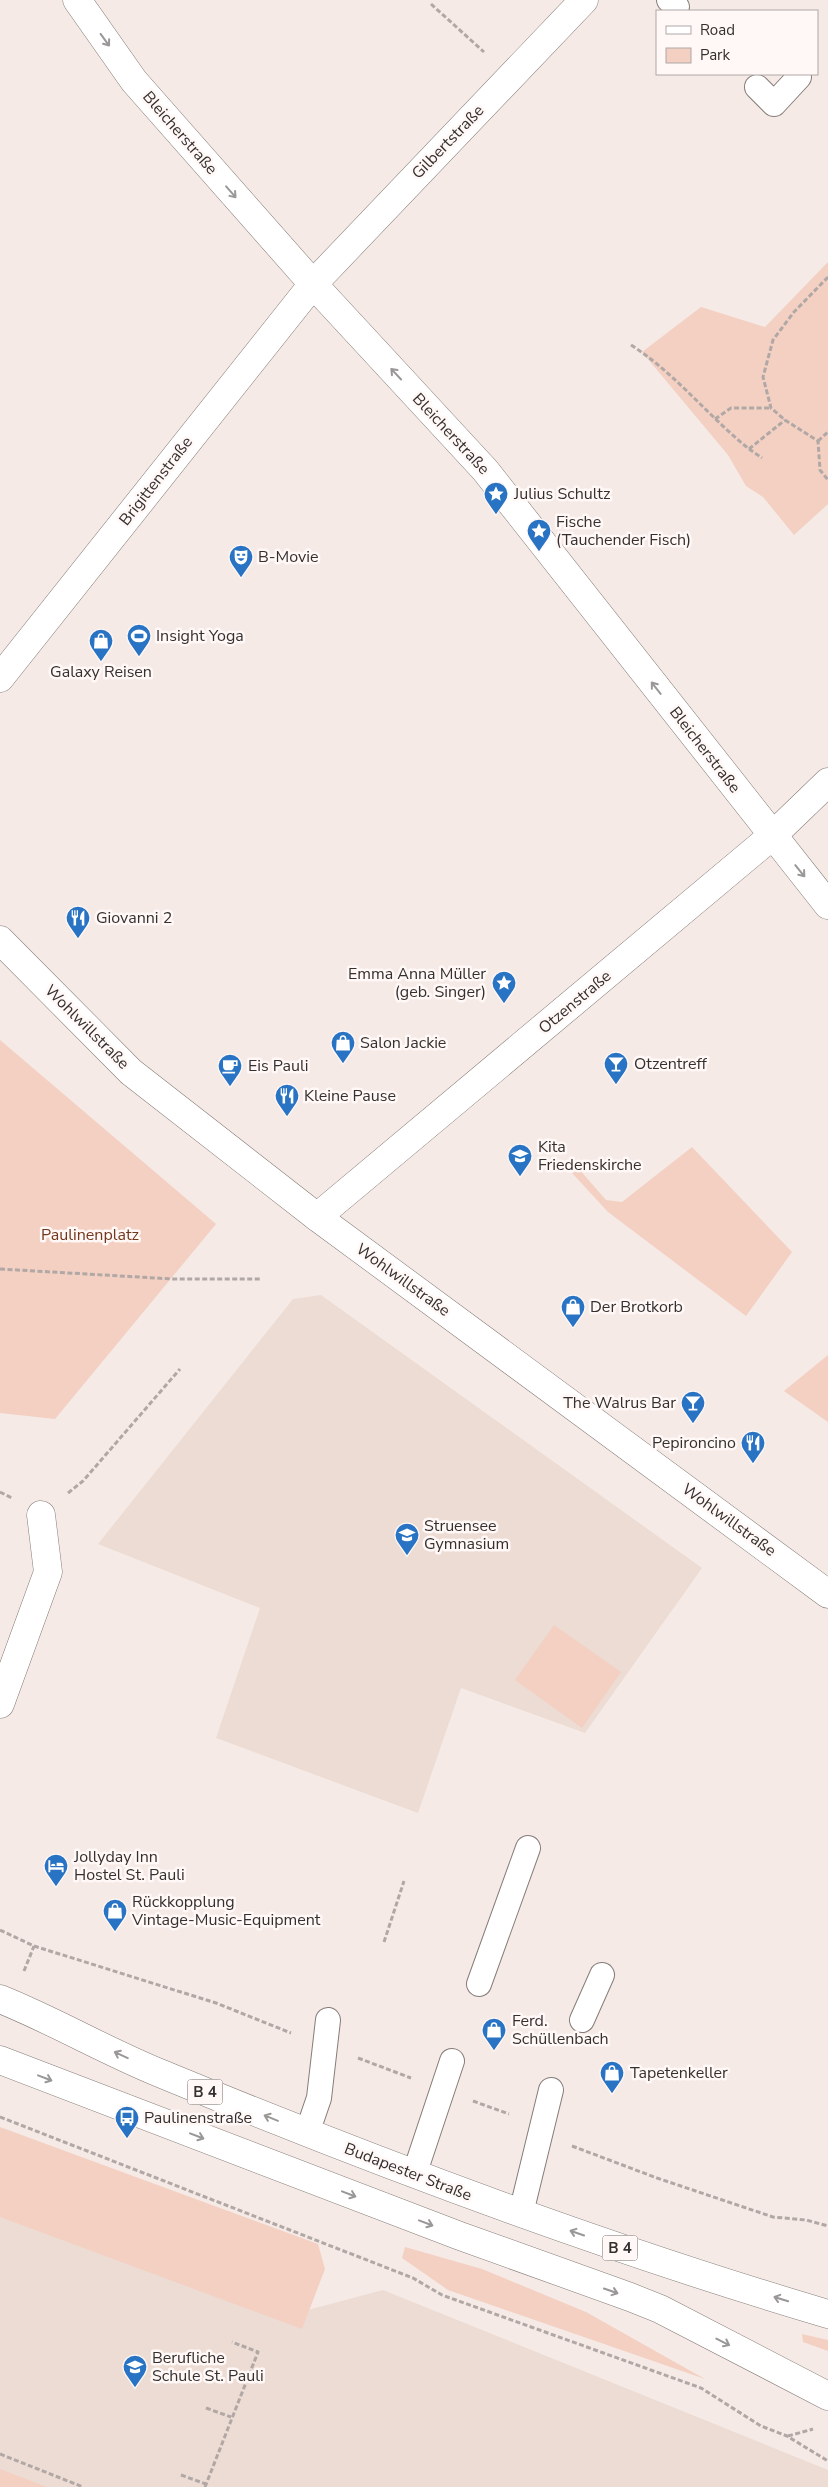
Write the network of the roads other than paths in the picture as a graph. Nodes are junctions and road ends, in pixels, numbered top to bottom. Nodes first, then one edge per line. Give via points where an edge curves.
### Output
1 (77, 0) edge
2 (584, 0) edge
3 (799, 77) dead end
4 (757, 87) dead end
5 (313, 284) junction
6 (0, 678) edge
7 (828, 782) edge
8 (772, 836) junction
9 (828, 905) edge
10 (0, 940) edge
11 (317, 1217) junction
12 (42, 1515) road end
13 (828, 1594) edge
14 (0, 1704) edge
15 (528, 1848) dead end
16 (602, 1975) dead end
17 (479, 1984) dead end
18 (0, 1999) edge
19 (328, 2020) dead end
20 (582, 2020) dead end
21 (0, 2060) edge
22 (452, 2061) dead end
23 (551, 2090) dead end
24 (307, 2133) junction
25 (414, 2175) junction
26 (521, 2213) junction
27 (828, 2314) edge
28 (820, 2392) edge

1 -> 5 street, Bleicherstraße via 134,81
2 - 5 street, Gilbertstraße
3 - 4 lane via 774,104
5 - 6 street, Brigittenstraße
8 -> 5 street, Bleicherstraße via 485,470
7 - 8 street, Otzenstraße
8 -> 9 street, Bleicherstraße
8 - 11 street, Otzenstraße
10 - 11 street, Wohlwillstraße via 131,1072
11 - 13 street, Wohlwillstraße
12 - 14 street via 48,1572
15 - 17 lane
16 - 20 lane
24 -> 18 street, Budapester Straße / B 4 via 158,2073
19 - 24 lane via 319,2098
21 -> 28 street via 637,2300
22 - 25 lane
23 - 26 lane
24 - 25 street, Budapester Straße / B 4
25 - 26 street, Budapester Straße / B 4
27 -> 26 street, Budapester Straße / B 4

